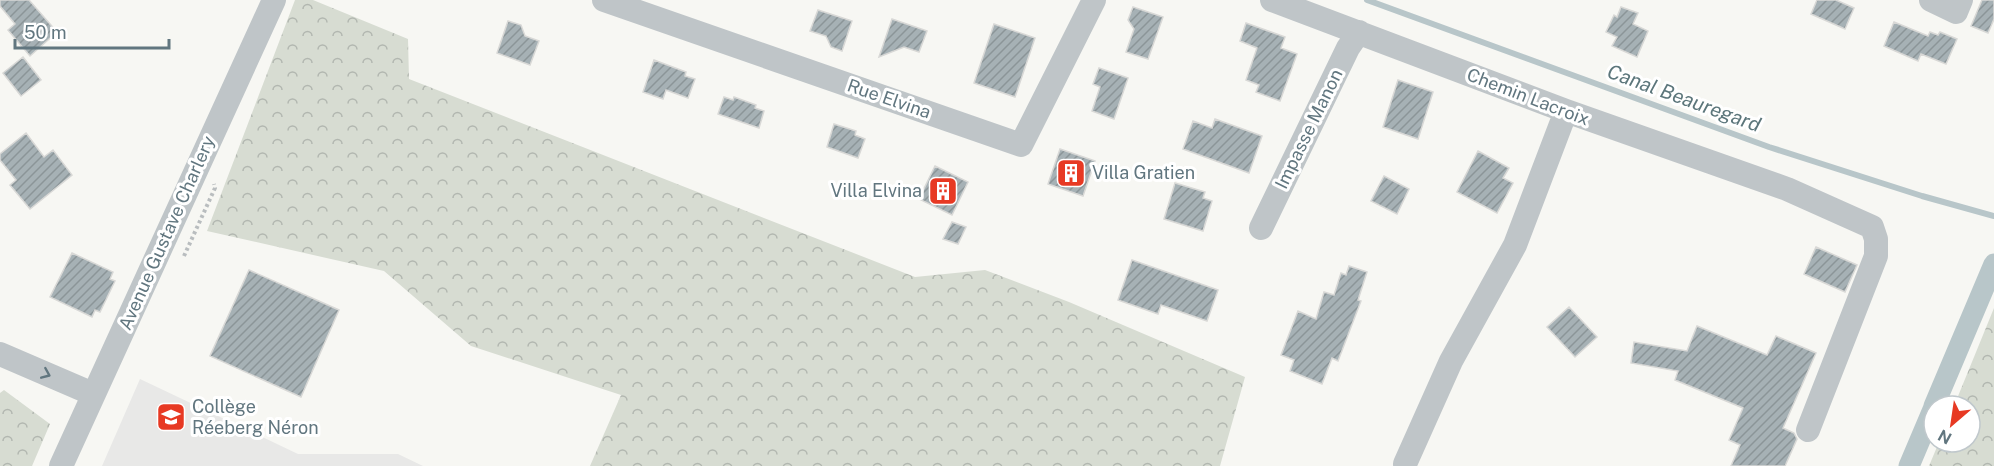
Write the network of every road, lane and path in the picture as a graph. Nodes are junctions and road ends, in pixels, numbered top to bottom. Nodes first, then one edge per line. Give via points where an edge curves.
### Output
1 (274, 0) edge
2 (604, 0) edge
3 (1094, 0) edge
4 (1272, 0) edge
5 (1930, 0) edge
6 (1961, 0) edge
7 (1359, 32) junction
8 (1566, 111) junction
9 (1261, 228) dead end
10 (0, 354) edge
11 (93, 394) junction
12 (1808, 430) dead end
13 (1405, 464) dead end
14 (61, 466) edge

1 - 11 street, Avenue Gustave Charlery
2 - 3 street, Rue Elvina via 1022,145
4 - 7 street, Chemin Lacroix
5 - 6 street via 1956,12
7 - 8 street, Chemin Lacroix
7 - 9 street, Impasse Manon
8 - 12 street, Chemin Lacroix via 1787,189 1872,227 1875,256
8 - 13 street via 1515,245 1451,361
10 -> 11 street
11 - 14 street, Avenue Gustave Charlery

